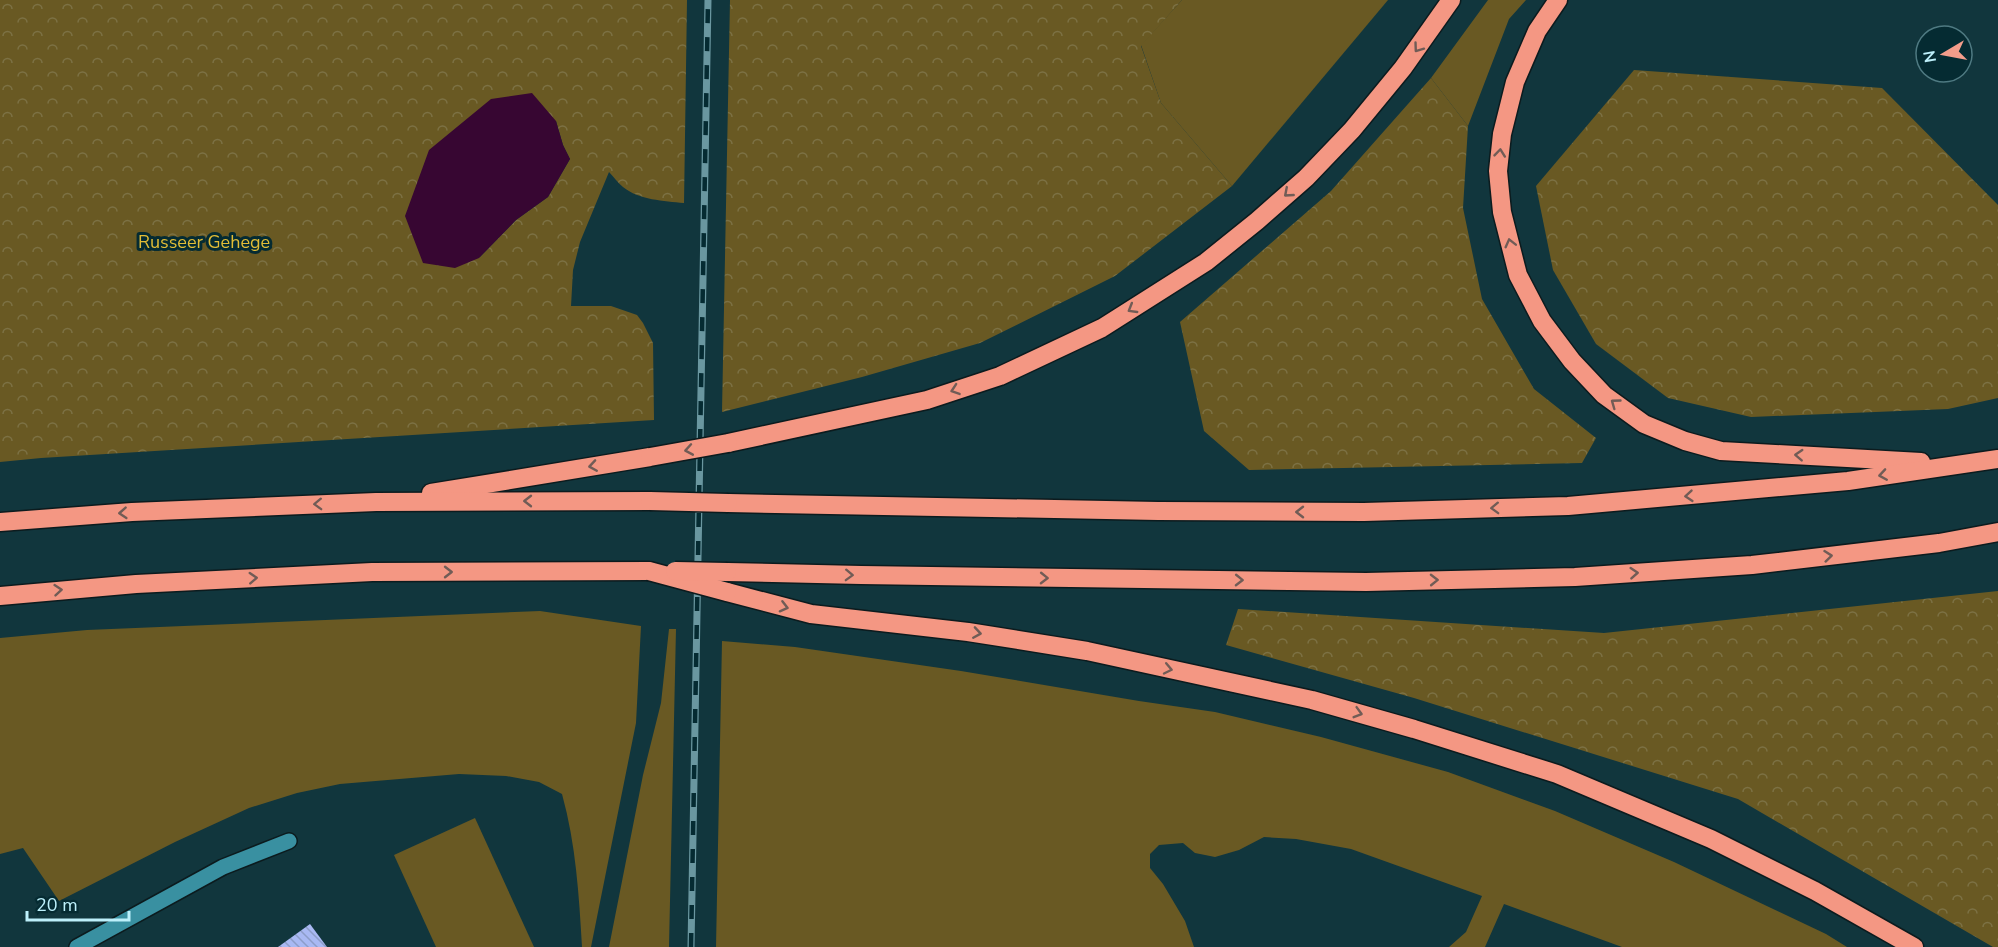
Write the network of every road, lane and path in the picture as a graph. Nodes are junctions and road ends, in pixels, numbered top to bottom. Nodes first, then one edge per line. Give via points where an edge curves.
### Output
1 (1451, 0) edge
2 (1558, 0) edge
3 (1998, 459) edge
4 (1962, 464) junction
5 (376, 502) junction
6 (0, 522) edge
7 (1998, 532) edge
8 (649, 571) junction
9 (0, 596) edge
10 (289, 841) dead end
11 (77, 947) edge
12 (1914, 947) edge

1 -> 5 highway, bridge via 1404,68 1306,178 1206,262 1102,327 1047,355 1000,376 927,400 728,444
4 -> 2 highway via 1721,451 1644,424 1604,395 1572,361 1542,321 1518,275 1502,212 1498,171 1502,134 1515,82 1536,31
3 - 4 highway
4 -> 5 highway, bridge via 1848,481 1580,505 1375,512 650,501
5 -> 6 highway
8 -> 7 highway, bridge via 1366,582 1575,577 1752,565 1939,543
9 -> 8 highway via 136,584 372,572
8 -> 12 highway, bridge via 811,614 968,632 1087,651 1312,700 1414,729 1557,774 1711,839
10 - 11 street via 223,867

